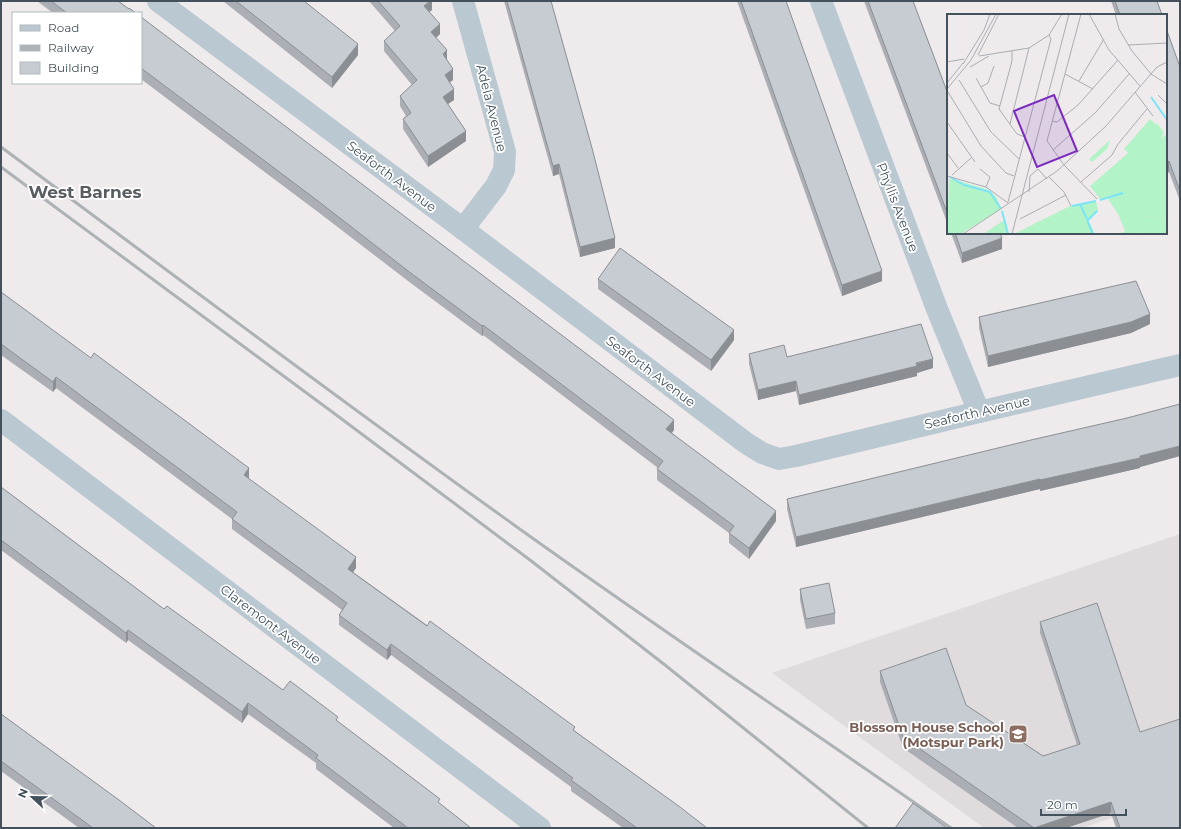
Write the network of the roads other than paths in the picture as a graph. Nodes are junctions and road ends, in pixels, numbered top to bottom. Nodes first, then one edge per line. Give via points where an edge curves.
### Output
1 (158, 1) edge
2 (463, 1) edge
3 (821, 1) edge
4 (463, 229) junction
5 (1180, 365) edge
6 (979, 412) junction
7 (1, 420) edge
8 (540, 828) edge

1 - 4 street, Seaforth Avenue
2 - 4 street, Adela Avenue via 505,152 504,170 496,186
3 - 6 street, Phyllis Avenue via 937,309
4 - 6 street, Seaforth Avenue via 746,443 778,459
5 - 6 street, Seaforth Avenue
7 - 8 street, Claremont Avenue

